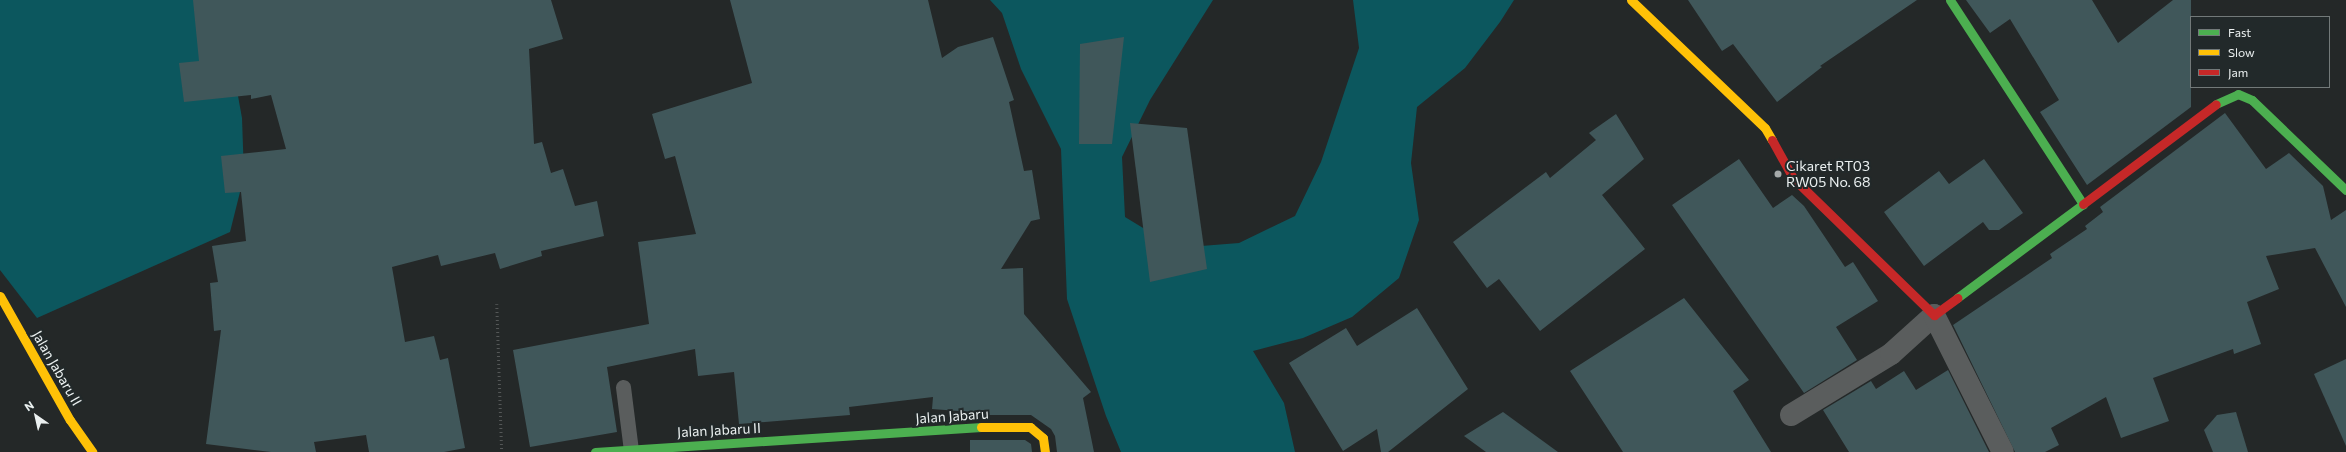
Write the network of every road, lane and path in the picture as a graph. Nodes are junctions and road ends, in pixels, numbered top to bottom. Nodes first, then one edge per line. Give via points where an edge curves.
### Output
1 (1631, 0) edge
2 (1950, 0) edge
3 (2346, 190) edge
4 (2083, 204) junction
5 (0, 296) edge
6 (497, 304) dead end
7 (1934, 315) junction
8 (624, 387) dead end
9 (1791, 415) dead end
10 (844, 438) joint
11 (631, 450) junction
12 (92, 452) edge
13 (502, 452) edge
14 (595, 452) edge
15 (1045, 452) edge
16 (2003, 452) edge

1 - 7 street via 1765,128 1793,178
2 - 4 street
3 - 4 street via 2252,100 2238,94 2223,99
4 - 7 street
5 - 12 street, Jalan Jabaru II via 70,420
6 - 13 path
7 - 9 street via 1891,354
7 - 16 street
8 - 11 lane
10 - 11 street, Jalan Jabaru II
10 - 15 street, Jalan Jabaru via 976,427 1030,427 1043,438
11 - 14 street, Jalan Jabaru II

